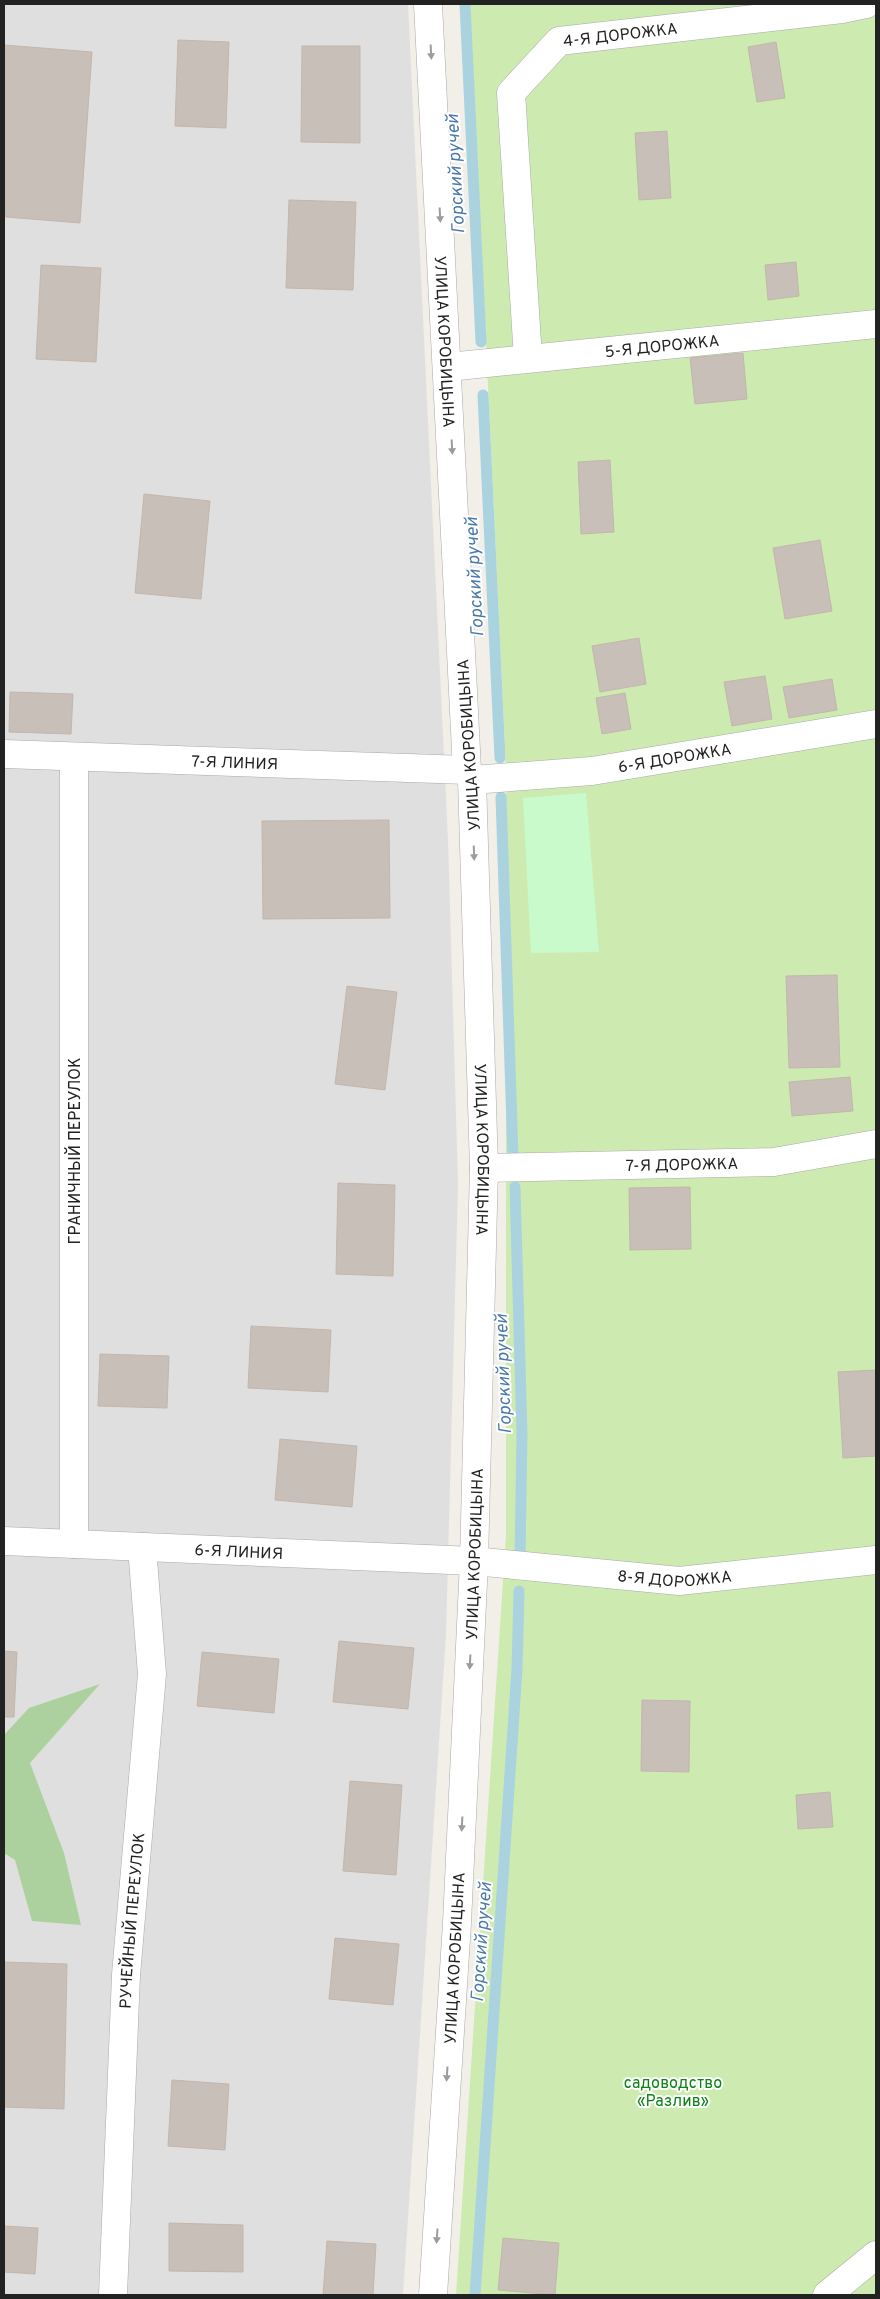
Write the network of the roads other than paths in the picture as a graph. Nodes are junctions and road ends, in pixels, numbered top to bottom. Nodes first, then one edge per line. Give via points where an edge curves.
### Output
1 (428, 4) edge
2 (866, 4) edge
3 (876, 324) edge
4 (528, 358) junction
5 (448, 368) junction
6 (876, 724) edge
7 (4, 754) edge
8 (74, 757) junction
9 (470, 775) junction
10 (876, 1144) edge
11 (484, 1168) junction
12 (4, 1541) edge
13 (74, 1544) junction
14 (142, 1547) junction
15 (876, 1560) edge
16 (474, 1561) junction
17 (876, 2255) edge
18 (113, 2295) edge
19 (433, 2295) edge
20 (827, 2295) edge

1 -> 5 street, УЛИЦА КОРОБИЦЫНА
2 - 4 street, 4-Я ДОРОЖКА via 842,10 560,41 511,93
3 - 4 street, 5-Я ДОРОЖКА
4 - 5 street, 5-Я ДОРОЖКА
5 -> 9 street, УЛИЦА КОРОБИЦЫНА
6 - 9 street, 6-Я ДОРОЖКА via 592,772
7 - 8 street, 7-Я ЛИНИЯ
8 - 9 street, 7-Я ЛИНИЯ
8 - 13 street, ГРАНИЧНЫЙ ПЕРЕУЛОК
9 -> 11 street, УЛИЦА КОРОБИЦЫНА
10 - 11 street, 7-Я ДОРОЖКА via 774,1162
11 - 16 street, УЛИЦА КОРОБИЦЫНА
12 - 13 street, 6-Я ЛИНИЯ
13 - 14 street, 6-Я ЛИНИЯ
14 - 16 street, 6-Я ЛИНИЯ
14 - 18 street, РУЧЕЙНЫЙ ПЕРЕУЛОК via 152,1674 126,1975
15 - 16 street, 8-Я ДОРОЖКА via 679,1581
16 -> 19 street, УЛИЦА КОРОБИЦЫНА via 457,1923
17 - 20 street

